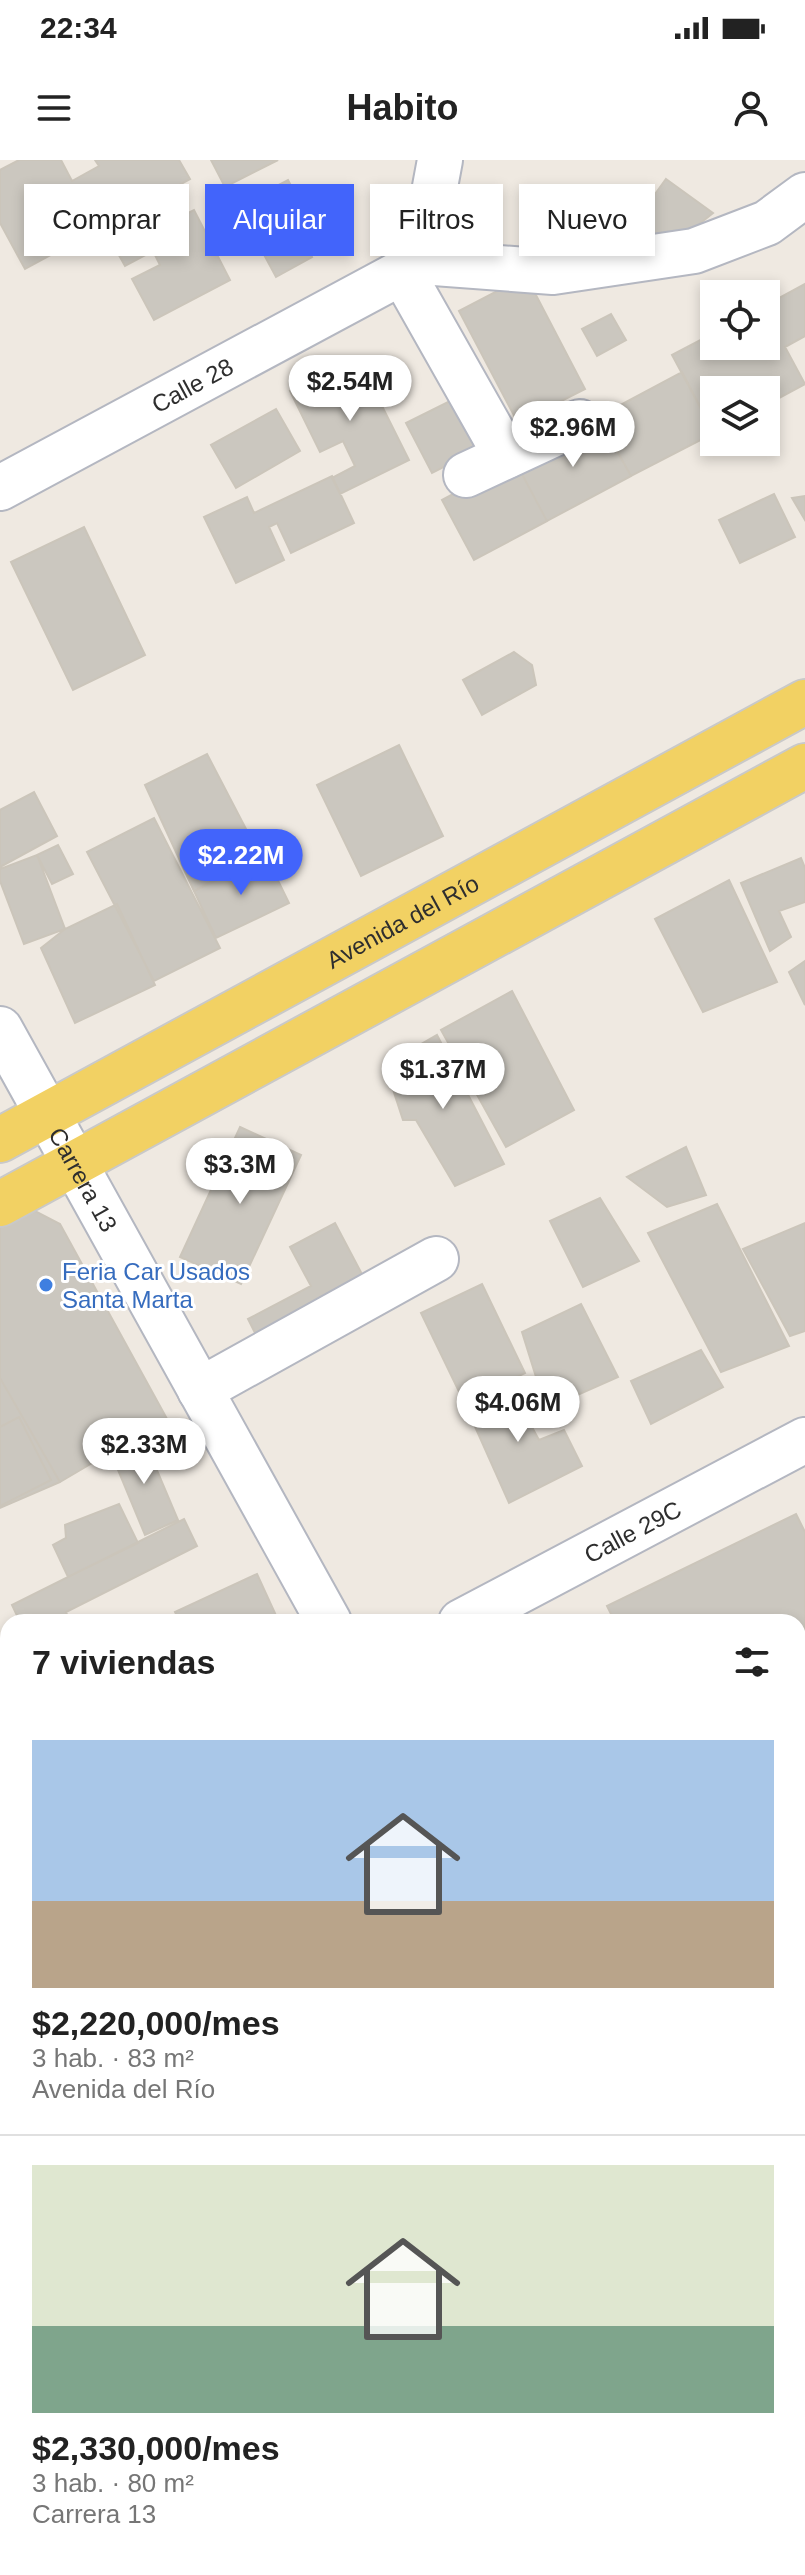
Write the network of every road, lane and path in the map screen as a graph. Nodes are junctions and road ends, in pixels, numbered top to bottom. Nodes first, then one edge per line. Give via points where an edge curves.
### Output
1 (440, 160) edge
2 (805, 195) edge
3 (412, 267) junction
4 (580, 422) dead end
5 (506, 456) junction
6 (466, 475) dead end
7 (0, 488) edge
8 (805, 702) edge
9 (805, 766) edge
10 (0, 1029) edge
11 (46, 1116) junction
12 (0, 1140) edge
13 (74, 1165) junction
14 (0, 1204) edge
15 (436, 1259) dead end
16 (200, 1390) junction
17 (805, 1440) edge
18 (325, 1614) edge
19 (476, 1614) edge

1 - 3 street
2 - 3 street via 767,223 694,251 553,272
3 - 5 street
3 - 7 street, Calle 28
4 - 5 street
5 - 6 street
8 - 11 main road, Avenida del Río
9 - 13 main road
10 - 11 street, Carrera 13
11 - 12 main road, Avenida del Río
11 - 13 street, Carrera 13
13 - 14 main road
13 - 16 street, Carrera 13
15 - 16 street
16 - 18 street, Carrera 13
17 - 19 street, Calle 29C

